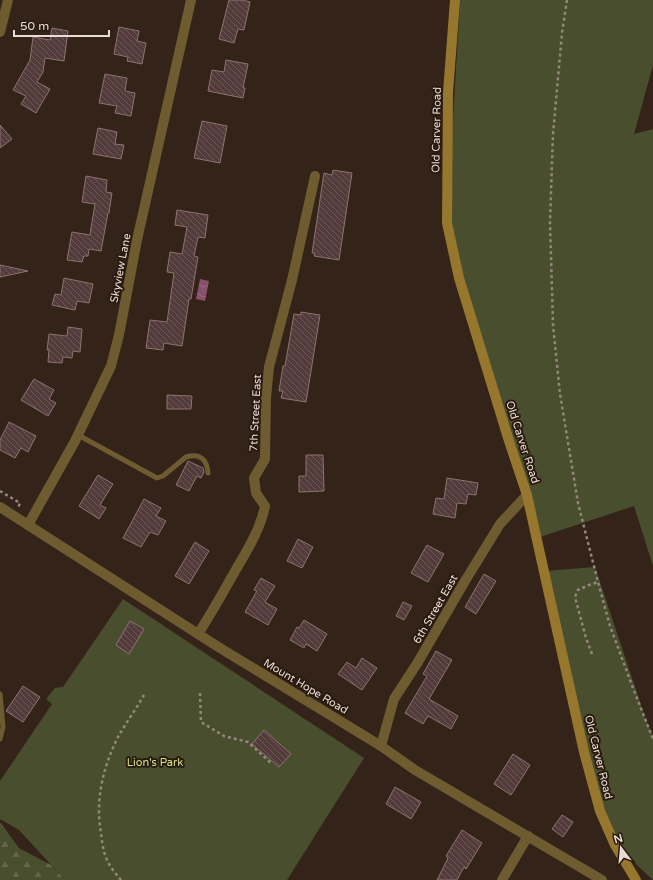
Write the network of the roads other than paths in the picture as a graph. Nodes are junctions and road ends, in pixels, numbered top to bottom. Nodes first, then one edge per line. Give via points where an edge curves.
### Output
1 (8, 0) edge
2 (191, 0) edge
3 (455, 0) edge
4 (0, 32) edge
5 (314, 176) dead end
6 (78, 435) junction
7 (208, 473) dead end
8 (527, 495) junction
9 (0, 506) edge
10 (28, 524) junction
11 (198, 634) junction
12 (0, 694) edge
13 (0, 739) edge
14 (381, 746) junction
15 (528, 836) junction
16 (502, 880) edge
17 (602, 880) edge
18 (636, 880) edge

1 - 4 street
2 - 6 street, Skyview Lane via 137,240 119,335 110,366
3 - 8 street, Old Carver Road via 448,93 447,223 459,278
5 - 11 street, 7th Street East via 292,280 269,367 265,459 254,478 256,493 265,506 263,517 253,541
6 - 7 lane via 157,478 186,457 195,455 206,463
6 - 10 street, Skyview Lane
8 - 14 street, 6th Street East via 500,524 394,699
8 - 18 street, Old Carver Road via 584,752 600,811 615,845
9 - 10 street, Mount Hope Road
10 - 11 street, Mount Hope Road
11 - 14 street, Mount Hope Road
12 - 13 lane via 3,727
14 - 15 street, Mount Hope Road via 415,770
15 - 16 street
15 - 17 street, Mount Hope Road

